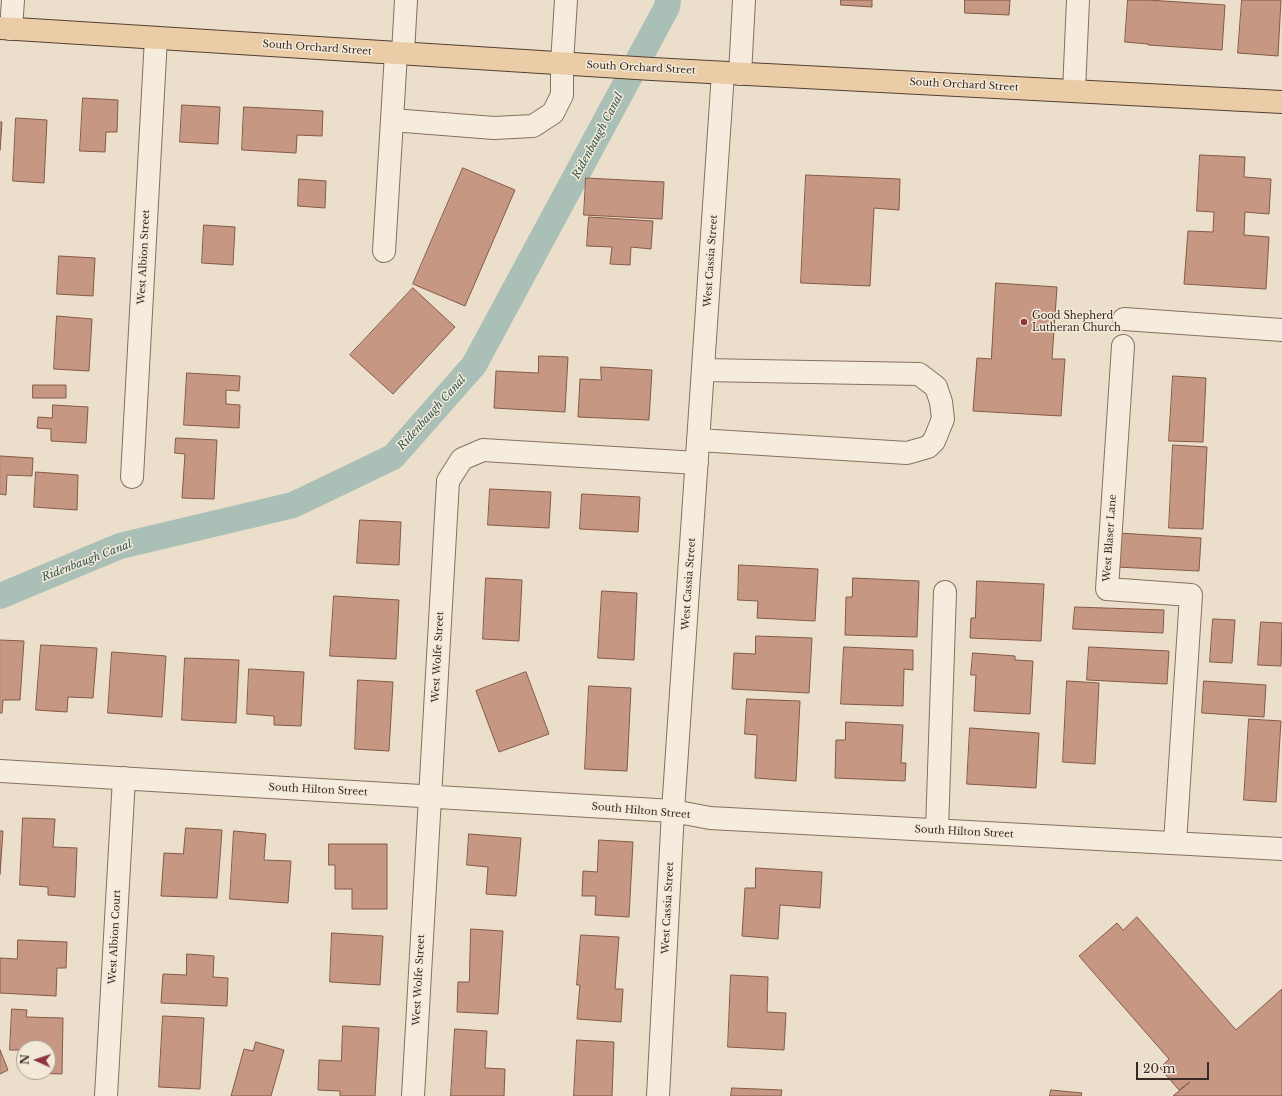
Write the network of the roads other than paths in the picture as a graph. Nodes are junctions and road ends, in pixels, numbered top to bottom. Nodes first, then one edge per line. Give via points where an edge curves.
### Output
1 (13, 0) edge
2 (406, 0) edge
3 (566, 0) edge
4 (744, 0) edge
5 (1078, 0) edge
6 (5, 28) edge
7 (156, 38) junction
8 (400, 53) junction
9 (562, 63) junction
10 (732, 73) junction
11 (1074, 91) junction
12 (1282, 102) edge
13 (392, 120) junction
14 (384, 251) dead end
15 (1124, 319) dead end
16 (1282, 330) edge
17 (1122, 346) dead end
18 (703, 370) junction
19 (698, 440) junction
20 (697, 463) junction
21 (132, 477) dead end
22 (945, 592) dead end
23 (0, 771) edge
24 (124, 778) junction
25 (430, 797) junction
26 (673, 811) junction
27 (937, 830) junction
28 (1175, 843) junction
29 (1282, 849) edge
30 (106, 1096) edge
31 (413, 1096) edge
32 (658, 1096) edge

1 - 6 street
2 - 8 street
3 - 9 street
4 - 10 street, West Cassia Street
5 - 11 street
6 - 7 main road, South Orchard Street
7 - 8 main road, South Orchard Street
7 - 21 street, West Albion Street
8 - 9 main road, South Orchard Street
8 - 13 street
9 - 10 main road, South Orchard Street
9 - 13 street via 562,95 553,113 533,126 494,128
10 - 11 main road, South Orchard Street
10 - 18 street, West Cassia Street
11 - 12 main road, South Orchard Street
13 - 14 street
15 - 16 street
17 - 28 street, West Blaser Lane via 1107,589 1191,595
18 - 19 street, West Cassia Street
18 - 19 street via 919,374 936,387 943,420 934,441 928,447 907,453
19 - 20 street, West Cassia Street
20 - 25 street, West Wolfe Street via 483,450 462,459 448,481
20 - 26 street, West Cassia Street
22 - 27 street
23 - 24 street, South Hilton Street
24 - 25 street, South Hilton Street
24 - 30 street, West Albion Court
25 - 26 street, South Hilton Street
25 - 31 street, West Wolfe Street
26 - 27 street, South Hilton Street via 710,818
26 - 32 street, West Cassia Street
27 - 28 street, South Hilton Street
28 - 29 street, South Hilton Street

